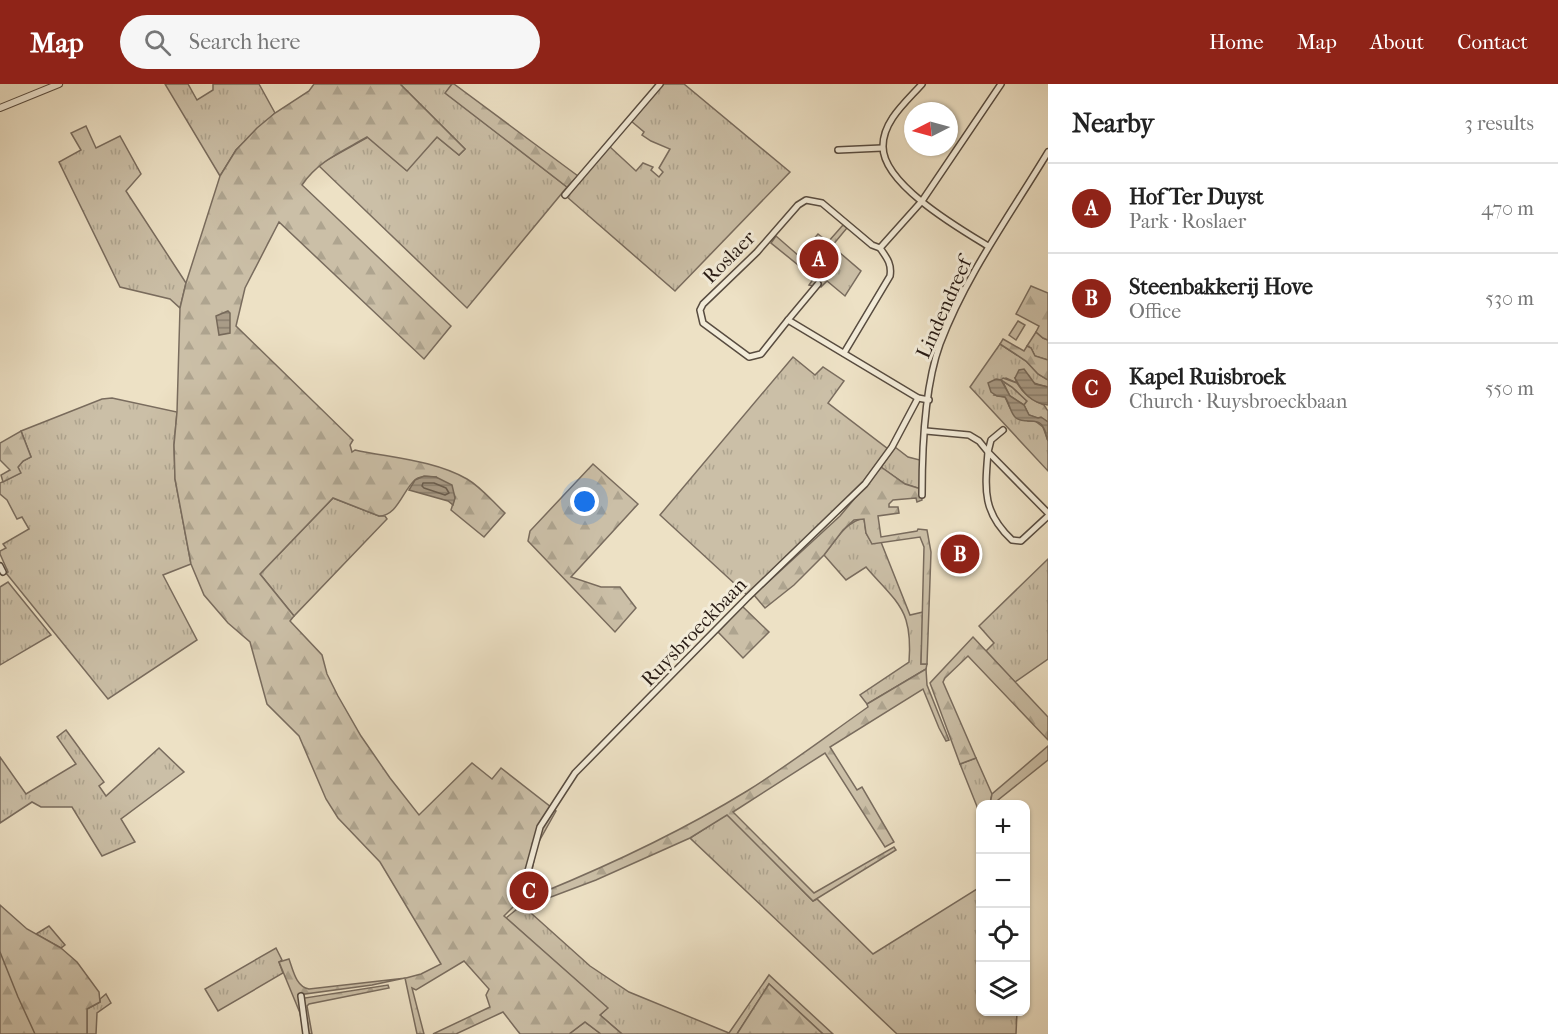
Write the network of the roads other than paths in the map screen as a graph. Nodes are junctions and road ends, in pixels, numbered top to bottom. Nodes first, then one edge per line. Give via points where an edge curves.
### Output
1 (59, 84) edge
2 (660, 84) edge
3 (922, 84) edge
4 (1001, 84) edge
5 (0, 108) edge
6 (882, 148) junction
7 (838, 150) dead end
8 (1048, 152) edge
9 (565, 195) dead end
10 (922, 201) junction
11 (988, 246) junction
12 (880, 248) junction
13 (818, 284) dead end
14 (788, 321) junction
15 (844, 353) junction
16 (918, 398) junction
17 (929, 400) junction
18 (1003, 430) dead end
19 (926, 431) junction
20 (988, 452) junction
21 (922, 495) dead end
22 (1048, 515) edge
23 (0, 566) edge
24 (3, 572) dead end
25 (519, 904) dead end
26 (301, 996) dead end
27 (306, 1034) edge

1 - 5 street
2 - 9 street
3 - 6 street via 891,120
4 - 10 street
6 - 7 street
6 - 10 street via 892,172
8 - 11 street, Lindendreef
10 - 11 street
10 - 12 street
11 - 17 street, Lindendreef via 940,346
12 - 14 street, Roslaer via 822,203 806,200 703,304 699,315 703,323 748,357 761,354
12 - 15 street via 891,268 890,276
13 - 14 street, Roslaer
14 - 15 street
15 - 16 street
16 - 17 street
16 - 25 street, Ruysbroeckbaan via 892,447 865,484 575,773 540,827
17 - 19 street, Lindendreef
18 - 20 street via 991,440
19 - 20 street via 969,435
19 - 21 street, Lindendreef
20 - 22 street
20 - 22 street via 987,501 1010,538 1021,540
23 - 24 street
26 - 27 street

